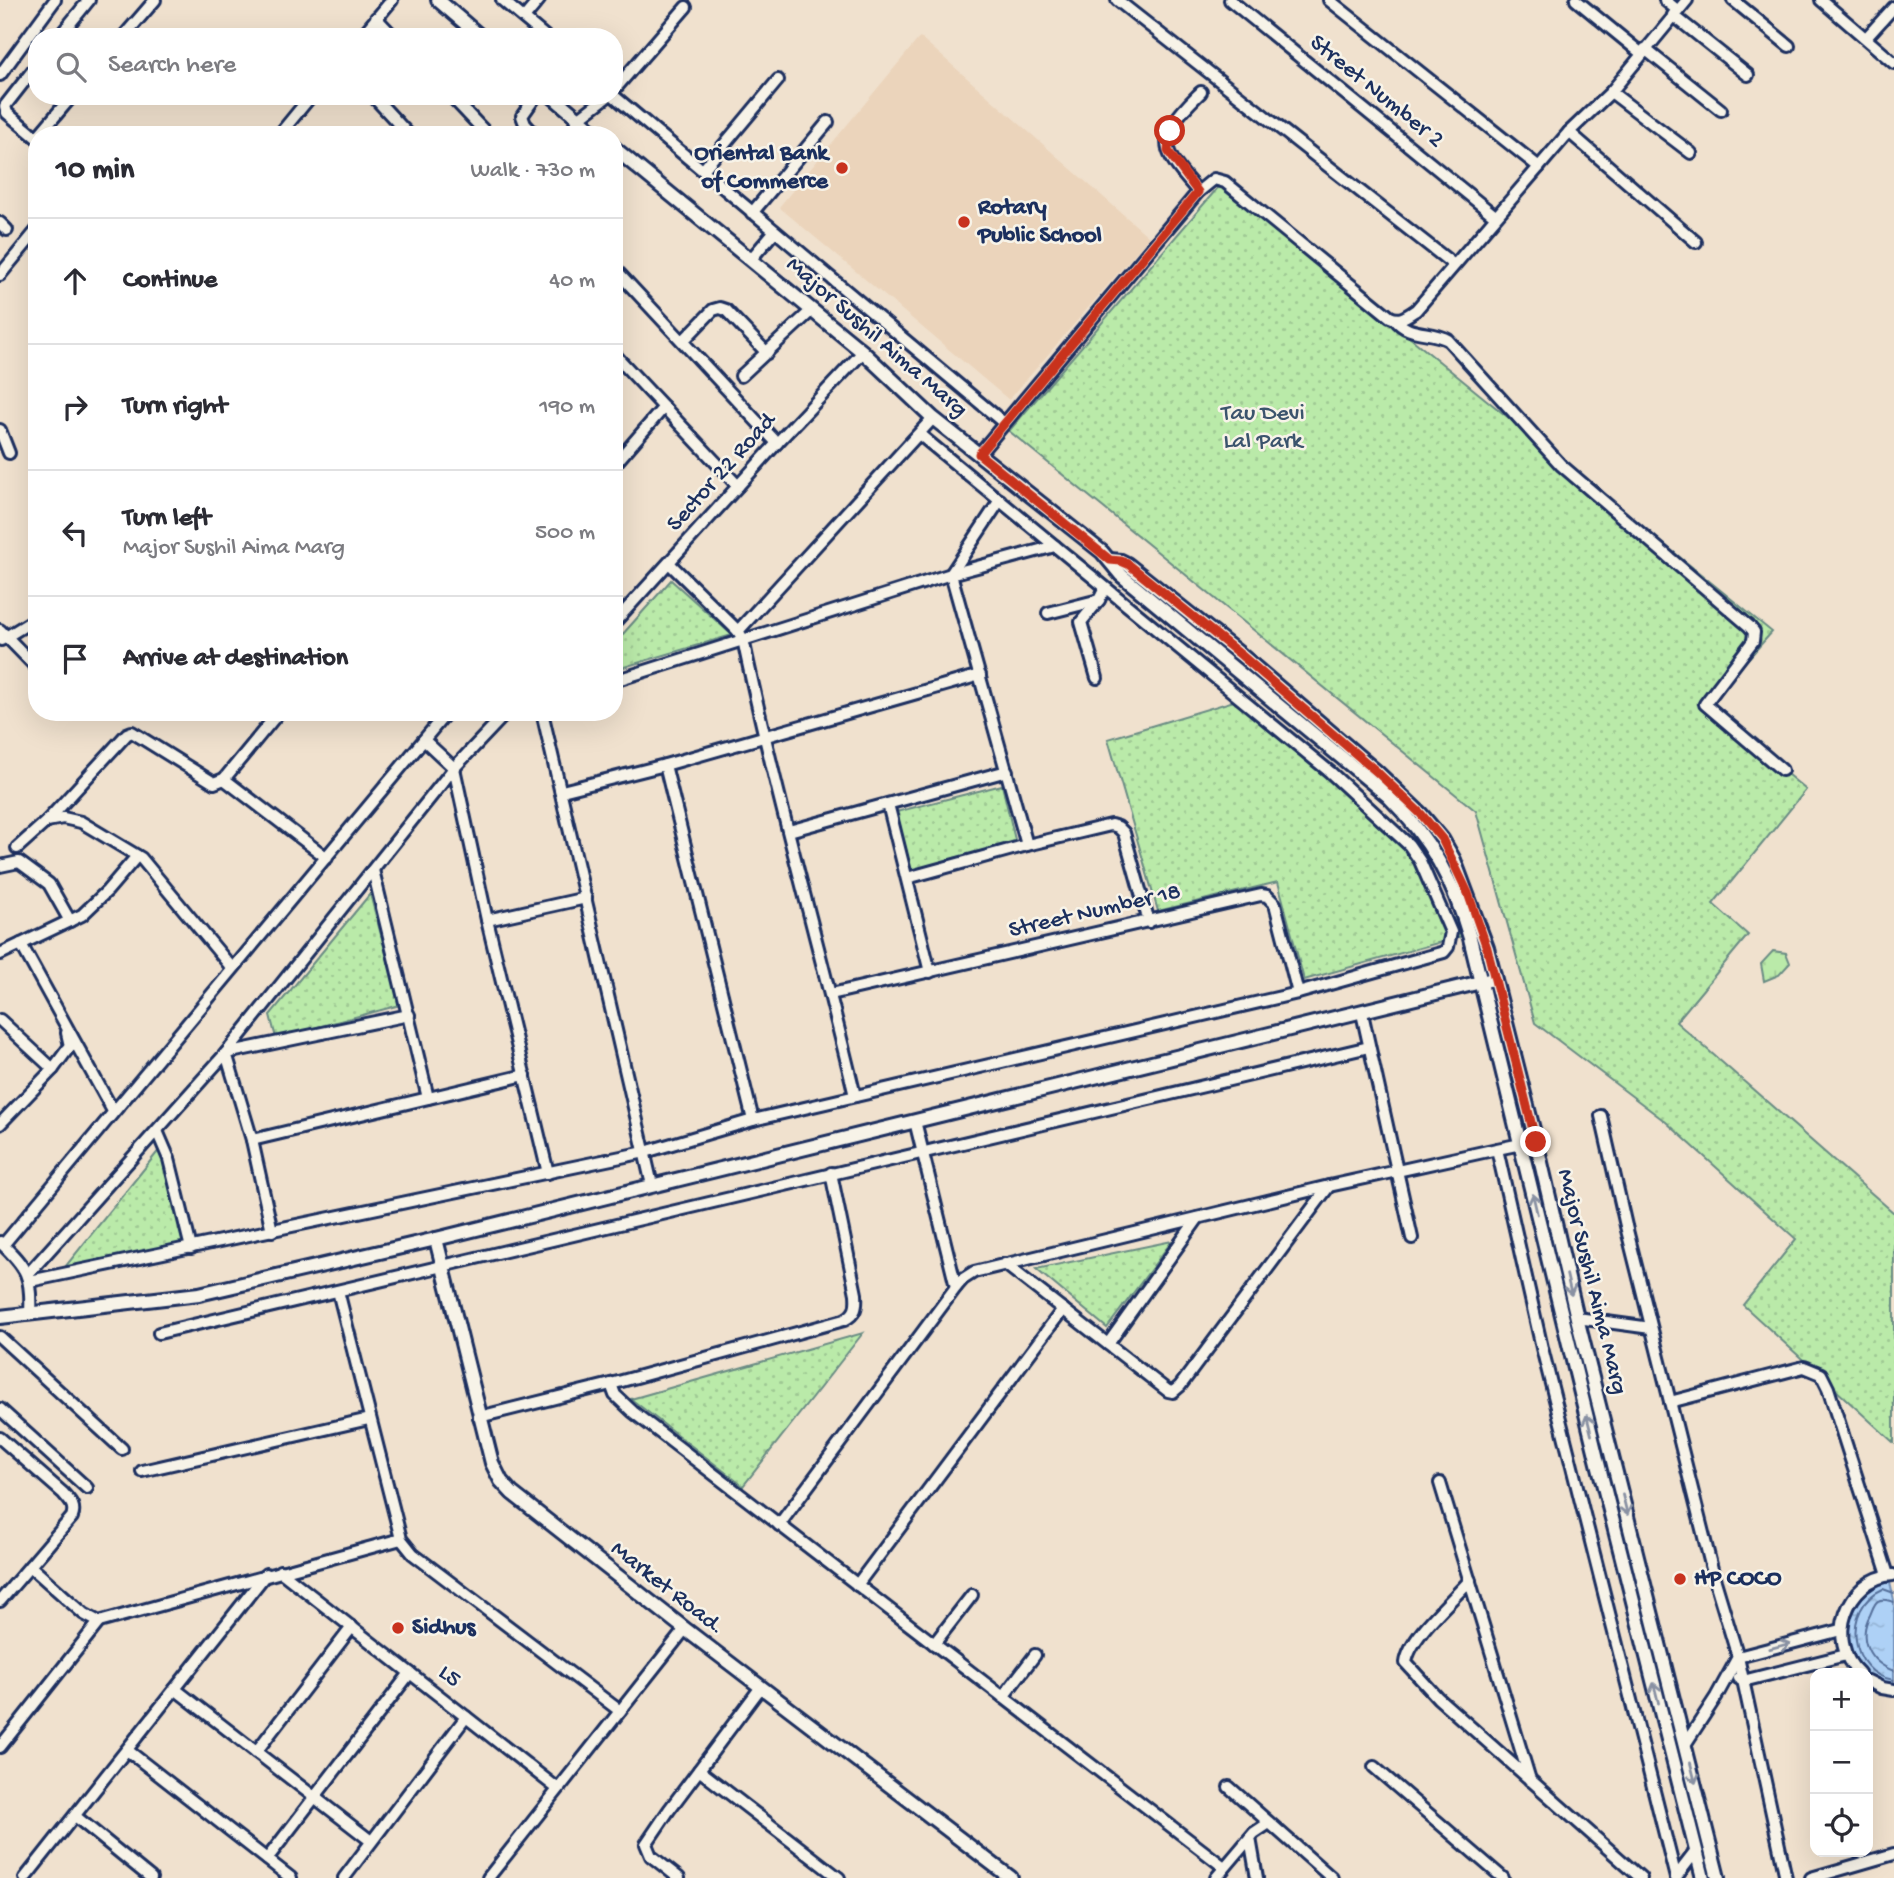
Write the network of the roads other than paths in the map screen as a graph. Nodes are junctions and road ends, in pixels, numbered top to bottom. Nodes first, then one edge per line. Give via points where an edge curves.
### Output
1 (55, 0) edge
2 (89, 0) edge
3 (155, 0) edge
4 (392, 0) edge
5 (438, 0) edge
6 (502, 0) edge
7 (540, 0) edge
8 (1117, 0) edge
9 (1230, 0) edge
10 (1329, 0) edge
11 (1576, 0) edge
12 (1665, 0) edge
13 (1686, 0) edge
14 (1733, 0) edge
15 (1822, 1) edge
16 (686, 7) dead end
17 (1894, 7) edge
18 (1675, 12) junction
19 (376, 18) junction
20 (524, 18) junction
21 (34, 28) edge
22 (67, 28) edge
23 (131, 28) edge
24 (368, 28) edge
25 (385, 28) edge
26 (471, 28) edge
27 (536, 28) edge
28 (28, 37) edge
29 (1866, 38) junction
30 (1789, 46) dead end
31 (1644, 51) junction
32 (1894, 62) edge
33 (0, 75) edge
34 (1748, 75) dead end
35 (28, 77) edge
36 (778, 80) dead end
37 (623, 82) edge
38 (1200, 92) dead end
39 (1611, 92) junction
40 (623, 101) edge
41 (64, 105) edge
42 (304, 105) edge
43 (381, 105) edge
44 (460, 105) edge
45 (530, 105) edge
46 (562, 105) edge
47 (596, 105) edge
48 (1721, 110) dead end
49 (578, 119) junction
50 (828, 122) dead end
51 (399, 124) edge
52 (46, 126) edge
53 (286, 126) edge
54 (479, 126) edge
55 (527, 126) edge
56 (574, 126) edge
57 (587, 126) edge
58 (28, 130) edge
59 (1569, 132) junction
60 (1691, 153) dead end
61 (623, 155) edge
62 (1539, 167) junction
63 (703, 170) junction
64 (1198, 192) junction
65 (752, 213) junction
66 (1495, 216) junction
67 (774, 232) junction
68 (28, 241) edge
69 (1696, 242) dead end
70 (751, 258) junction
71 (1454, 265) junction
72 (0, 275) edge
73 (623, 278) edge
74 (812, 310) junction
75 (1395, 320) junction
76 (683, 341) junction
77 (863, 352) junction
78 (767, 353) junction
79 (623, 364) edge
80 (741, 376) dead end
81 (664, 407) junction
82 (933, 418) junction
83 (1004, 424) junction
84 (0, 430) edge
85 (919, 434) junction
86 (777, 443) junction
87 (9, 453) dead end
88 (623, 454) edge
89 (979, 454) junction
90 (738, 486) junction
91 (1000, 500) junction
92 (1055, 546) junction
93 (668, 563) junction
94 (951, 573) junction
95 (1105, 588) junction
96 (1099, 600) junction
97 (623, 613) edge
98 (1048, 613) dead end
99 (28, 623) edge
100 (740, 635) junction
101 (2, 636) edge
102 (28, 660) edge
103 (980, 675) junction
104 (623, 678) edge
105 (1097, 678) dead end
106 (272, 721) edge
107 (440, 721) edge
108 (498, 721) edge
109 (544, 721) edge
110 (763, 736) junction
111 (424, 740) junction
112 (665, 765) junction
113 (454, 768) junction
114 (1782, 770) dead end
115 (1007, 771) junction
116 (224, 779) junction
117 (562, 791) junction
118 (888, 804) junction
119 (47, 821) junction
120 (789, 831) junction
121 (1027, 845) junction
122 (17, 848) dead end
123 (137, 856) junction
124 (327, 859) junction
125 (0, 866) edge
126 (373, 870) junction
127 (907, 878) junction
128 (586, 898) junction
129 (487, 920) junction
130 (70, 921) junction
131 (1149, 922) junction
132 (21, 944) junction
133 (0, 954) edge
134 (233, 968) junction
135 (930, 972) junction
136 (1487, 981) junction
137 (1298, 993) junction
138 (831, 995) junction
139 (1362, 1013) junction
140 (409, 1015) junction
141 (0, 1020) edge
142 (65, 1023) junction
143 (1369, 1047) junction
144 (226, 1053) junction
145 (54, 1069) junction
146 (525, 1075) junction
147 (855, 1096) junction
148 (428, 1098) junction
149 (113, 1111) junction
150 (1601, 1116) dead end
151 (753, 1120) junction
152 (915, 1121) junction
153 (0, 1124) edge
154 (157, 1130) junction
155 (252, 1140) junction
156 (1521, 1144) junction
157 (1497, 1149) junction
158 (645, 1152) junction
159 (922, 1152) junction
160 (1397, 1171) junction
161 (548, 1173) junction
162 (831, 1173) junction
163 (652, 1185) junction
164 (1329, 1186) junction
165 (1198, 1218) junction
166 (272, 1231) junction
167 (1412, 1238) dead end
168 (436, 1239) junction
169 (2, 1244) edge
170 (191, 1248) junction
171 (1005, 1264) junction
172 (443, 1267) junction
173 (29, 1278) junction
174 (956, 1287) junction
175 (338, 1292) junction
176 (1063, 1309) junction
177 (30, 1314) junction
178 (0, 1317) edge
179 (1577, 1318) junction
180 (1651, 1328) junction
181 (159, 1333) dead end
182 (0, 1337) edge
183 (1108, 1344) junction
184 (611, 1384) junction
185 (1670, 1402) junction
186 (0, 1409) edge
187 (479, 1417) junction
188 (369, 1419) junction
189 (0, 1438) edge
190 (122, 1449) dead end
191 (142, 1472) dead end
192 (1440, 1483) dead end
193 (87, 1488) dead end
194 (779, 1525) junction
195 (401, 1539) junction
196 (30, 1566) junction
197 (280, 1571) junction
198 (266, 1574) junction
199 (1891, 1575) edge
200 (1470, 1580) junction
201 (857, 1586) junction
202 (972, 1595) dead end
203 (0, 1601) edge
204 (99, 1622) junction
205 (352, 1627) junction
206 (685, 1629) junction
207 (1842, 1630) junction
208 (934, 1644) junction
209 (1846, 1654) junction
210 (1035, 1655) dead end
211 (1738, 1657) junction
212 (1856, 1668) edge
213 (410, 1673) junction
214 (1729, 1674) junction
215 (1743, 1681) junction
216 (1873, 1684) edge
217 (761, 1687) junction
218 (175, 1689) junction
219 (1894, 1690) edge
220 (1003, 1697) junction
221 (620, 1711) junction
222 (466, 1717) junction
223 (1686, 1744) junction
224 (0, 1747) edge
225 (127, 1750) junction
226 (256, 1752) junction
227 (1374, 1767) dead end
228 (699, 1770) junction
229 (1530, 1780) junction
230 (1229, 1787) dead end
231 (558, 1789) junction
232 (315, 1797) junction
233 (75, 1816) junction
234 (1269, 1824) junction
235 (1250, 1838) junction
236 (372, 1842) junction
237 (1696, 1851) junction
238 (1894, 1854) edge
239 (267, 1859) junction
240 (1224, 1867) junction
241 (25, 1878) edge
242 (151, 1878) edge
243 (291, 1878) edge
244 (344, 1878) edge
245 (488, 1878) edge
246 (679, 1878) edge
247 (839, 1878) edge
248 (1011, 1878) edge
249 (1216, 1878) edge
250 (1257, 1878) edge
251 (1332, 1878) edge
252 (1503, 1878) edge
253 (1641, 1878) edge
254 (1676, 1878) edge
255 (1703, 1878) edge
256 (1718, 1878) edge
257 (1786, 1878) edge
258 (1811, 1878) edge

1 - 21 street
2 - 22 street
3 - 23 street
4 - 19 street
5 - 26 street
6 - 20 street
7 - 20 street
8 - 71 street
9 - 66 street, Street Number 2
10 - 62 street
11 - 31 street
12 - 18 street
13 - 18 street
14 - 30 street
15 - 29 street
16 - 37 street
17 - 29 street
18 - 31 street
18 - 34 street
19 - 24 street
19 - 25 street
20 - 27 street
28 - 33 street
29 - 32 street
31 - 39 street
31 - 48 street
35 - 58 street via 5,106
36 - 63 street
38 - 64 street via 1175,122 1167,140 1168,151
39 - 59 street
39 - 60 street
40 - 63 street
41 - 52 street
42 - 53 street
43 - 51 street
44 - 54 street
45 - 55 street via 522,116
46 - 49 street
47 - 49 street
49 - 56 street
49 - 57 street
50 - 65 street
59 - 62 street
59 - 69 street
61 - 70 street, Major Sushil Aima Marg
62 - 66 street
63 - 65 street
64 - 75 street via 1214,179 1225,182
64 - 83 street
65 - 67 street
66 - 71 street
67 - 70 street
67 - 83 street
68 - 72 street
70 - 74 street, Major Sushil Aima Marg
71 - 75 street via 1416,310
73 - 76 street
74 - 77 street, Major Sushil Aima Marg
74 - 78 street
75 - 114 street via 1409,331 1443,337 1454,345 1560,465 1749,626 1754,641 1705,704
76 - 78 street via 720,308
76 - 86 street
77 - 82 street, Major Sushil Aima Marg
77 - 86 street, Sector 22 Road
78 - 80 street
79 - 81 street
81 - 88 street
81 - 90 street
82 - 85 street
82 - 89 street, Major Sushil Aima Marg
83 - 89 street
84 - 87 street
85 - 91 street
85 - 100 street
86 - 90 street, Sector 22 Road
89 - 136 street, Major Sushil Aima Marg via 1110,560 1128,564 1211,630 1421,814 1454,860 1487,948
90 - 93 street, Sector 22 Road
91 - 92 street
91 - 94 street
92 - 94 street
92 - 95 street
93 - 97 street, Sector 22 Road
93 - 100 street
94 - 100 street
94 - 103 street
95 - 96 street
95 - 137 street via 1330,772 1396,832 1420,861 1451,932 1448,947
96 - 98 street
96 - 105 street via 1080,622
99 - 101 street
100 - 104 street
100 - 110 street
101 - 102 street
103 - 110 street
103 - 115 street
106 - 116 street
107 - 111 street
108 - 113 street
109 - 117 street
110 - 112 street
110 - 120 street
111 - 113 street
111 - 124 street
112 - 117 street
112 - 151 street
113 - 126 street
113 - 129 street
115 - 118 street
115 - 121 street
116 - 119 street via 214,783 132,732
116 - 124 street
117 - 128 street
118 - 120 street
118 - 127 street
119 - 122 street
119 - 123 street via 81,821
120 - 138 street
121 - 127 street
121 - 131 street via 1118,827 1124,833
123 - 130 street via 95,903
123 - 134 street
124 - 134 street
125 - 130 street via 19,862 49,884
126 - 140 street
126 - 144 street
127 - 135 street
128 - 129 street
128 - 158 street
129 - 146 street
130 - 132 street
131 - 135 street, Street Number 18
131 - 137 street, Street Number 18 via 1267,896 1275,904
132 - 133 street
132 - 142 street
134 - 149 street
135 - 138 street, Street Number 18
136 - 139 street
136 - 156 street, Major Sushil Aima Marg
136 -> 179 street, Major Sushil Aima Marg via 1536,1142
137 - 147 street
138 - 147 street
139 - 143 street
139 - 152 street
140 - 144 street
140 - 148 street
141 - 145 street
142 - 145 street via 71,1046
142 - 149 street
143 - 159 street
143 - 160 street
144 - 154 street
144 - 155 street
145 - 153 street
146 - 148 street
146 - 161 street
147 - 151 street
148 - 155 street
149 - 169 street
150 - 180 street
151 - 158 street
152 - 159 street
152 - 163 street
154 - 170 street via 169,1159
154 - 173 street
155 - 166 street
156 - 157 street
237 -> 156 street, Major Sushil Aima Marg
157 - 160 street
157 - 254 street via 1542,1348
158 - 161 street
158 - 163 street
159 - 162 street
159 - 174 street
160 - 164 street
160 - 167 street
161 - 166 street
162 - 172 street
162 - 184 street via 856,1294 852,1316
163 - 168 street
164 - 165 street
164 - 183 street via 1176,1390 1168,1391
165 - 171 street
165 - 183 street
166 - 170 street
168 - 172 street, Market Road.
168 - 177 street via 199,1294
169 - 173 street
170 - 173 street
171 - 174 street via 974,1272
171 - 176 street
172 - 175 street
172 - 187 street, Market Road.
173 - 177 street
174 - 194 street
175 - 181 street
175 - 188 street
176 - 183 street
176 - 201 street
177 - 178 street
179 - 180 street
179 -> 223 street, Major Sushil Aima Marg
180 - 185 street
182 - 190 street
184 - 187 street
184 - 194 street via 615,1395 633,1412
185 - 199 street via 1804,1367 1821,1374
185 - 211 street
186 - 193 street
187 - 206 street, Market Road. via 492,1463 512,1493
188 - 191 street
188 - 195 street
189 - 196 street via 64,1493 74,1511
192 - 200 street
194 - 201 street
195 - 197 street
195 - 221 street via 413,1554
196 - 203 street
196 - 204 street
197 - 198 street
197 - 205 street, L5
198 - 204 street
198 - 218 street
199 - 207 street via 1870,1582 1855,1595
200 - 229 street
200 - 229 street via 1415,1641 1406,1663 1438,1699
201 - 208 street
202 - 208 street
204 - 224 street
205 - 213 street, L5
205 - 226 street
206 - 217 street, Market Road.
206 - 221 street
207 - 209 street
211 -> 207 street
208 - 220 street
209 - 212 street
209 - 215 street
210 - 220 street
211 - 214 street
211 - 215 street
213 - 222 street, L5
213 - 232 street
214 - 215 street
214 - 223 street
215 - 257 street
216 - 219 street
217 - 228 street
217 - 248 street, Market Road.
218 - 225 street
218 - 226 street
220 - 240 street
221 - 231 street
222 - 231 street, L5
222 - 236 street
223 -> 256 street, Major Sushil Aima Marg
225 - 233 street
225 - 239 street
226 - 232 street
227 - 252 street
228 - 246 street via 646,1844 651,1856
228 - 247 street
229 - 253 street
230 - 234 street
231 - 245 street
232 - 236 street
232 - 239 street
233 - 241 street
233 - 242 street
234 - 235 street
234 - 251 street
235 - 240 street
235 - 250 street
236 - 244 street
237 - 254 street
237 - 255 street, Major Sushil Aima Marg
238 - 258 street
239 - 243 street
240 - 249 street

